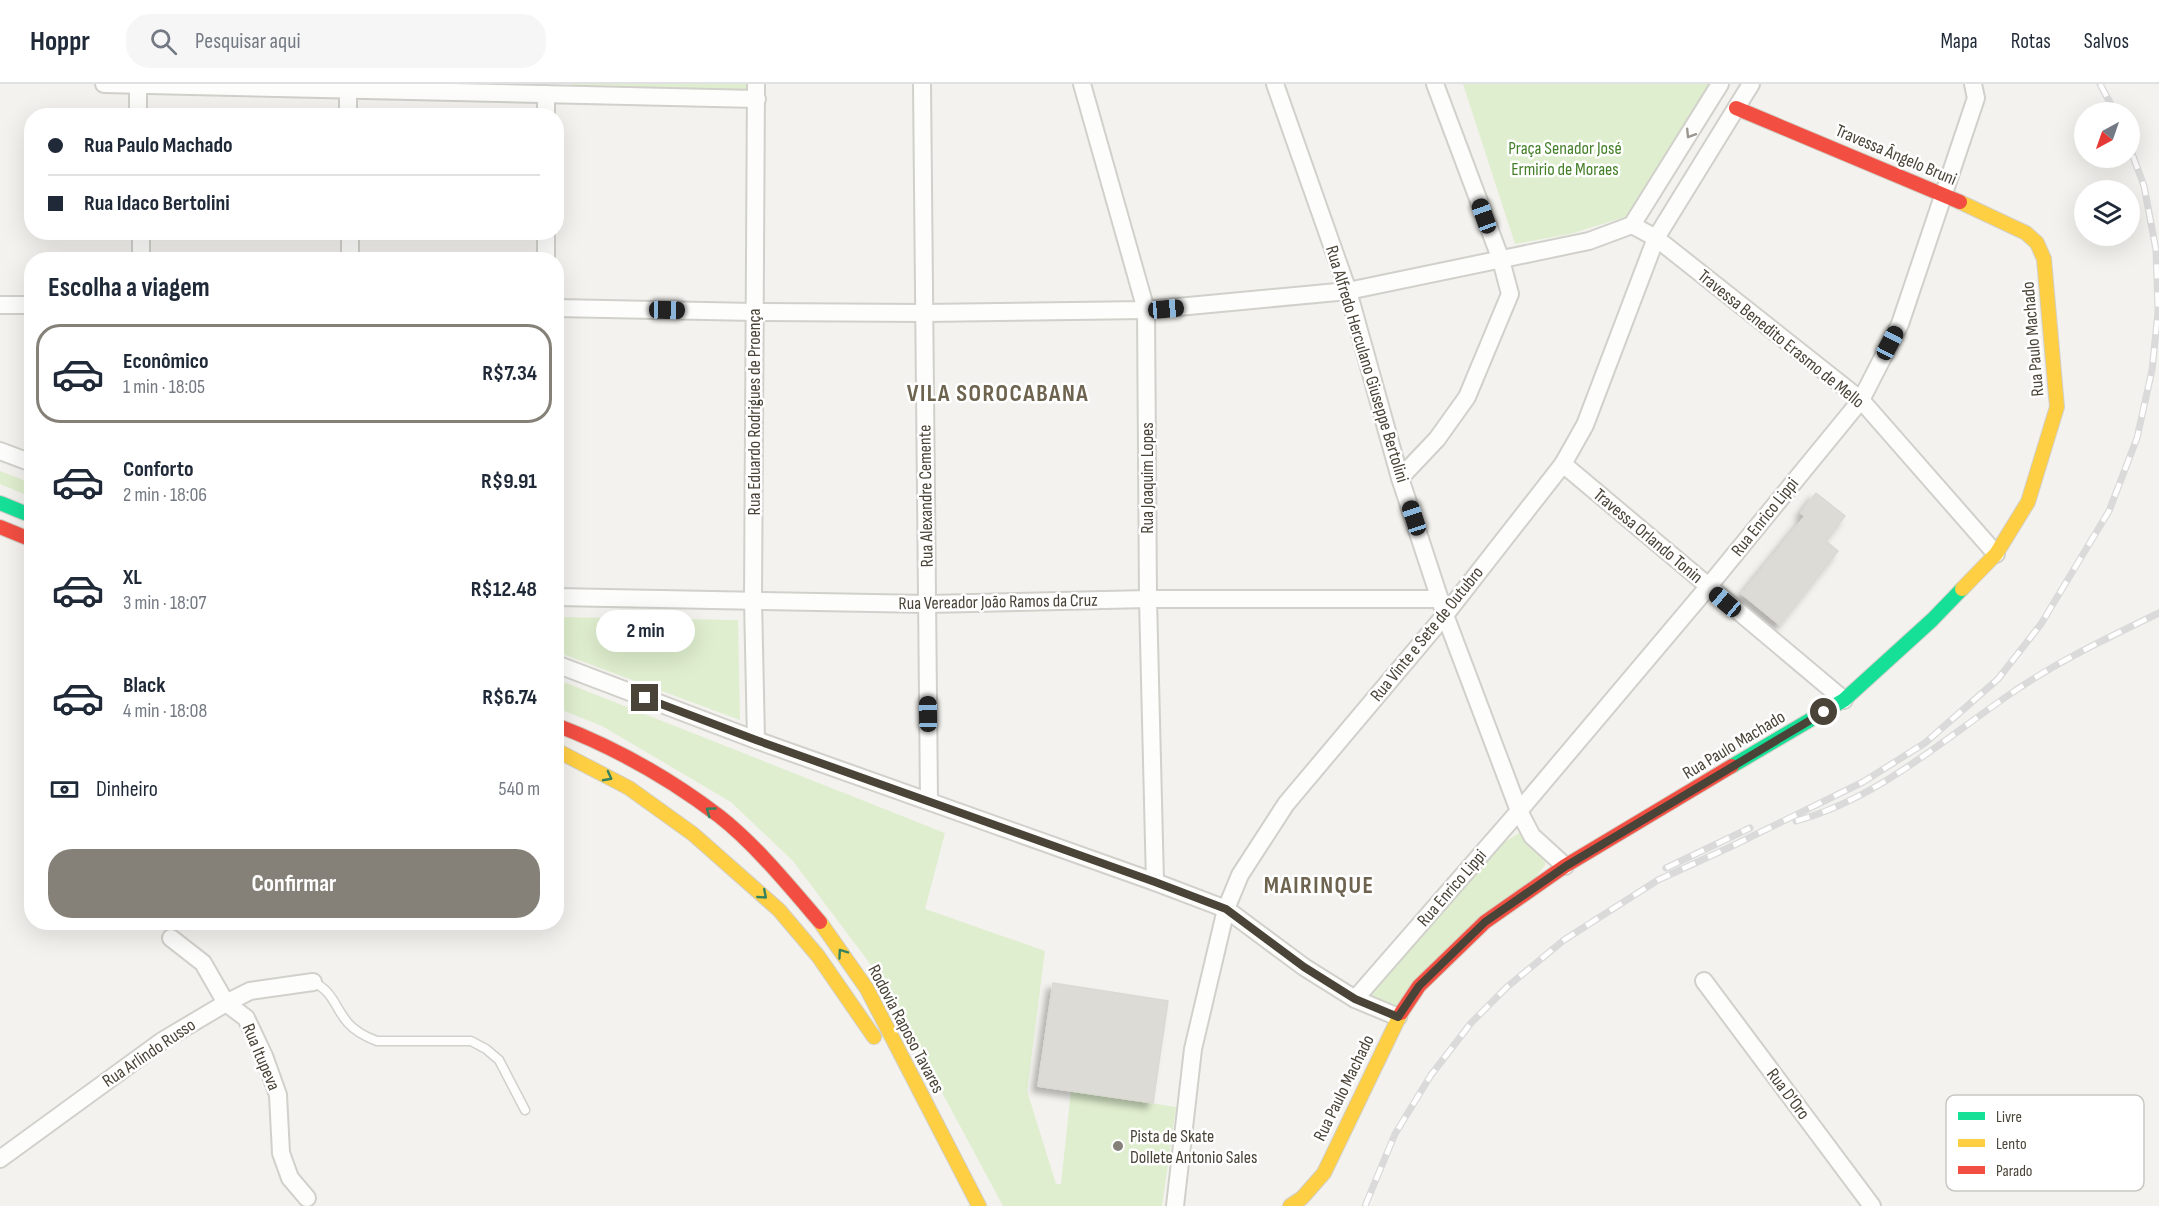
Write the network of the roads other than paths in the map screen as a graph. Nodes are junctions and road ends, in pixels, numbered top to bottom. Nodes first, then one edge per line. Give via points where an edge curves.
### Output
1 (104, 84) edge
2 (922, 84) edge
3 (1082, 84) edge
4 (1275, 84) edge
5 (1435, 84) edge
6 (1720, 84) edge
7 (1751, 84) edge
8 (1973, 84) edge
9 (138, 85) edge
10 (348, 90) junction
11 (756, 91) edge
12 (546, 94) junction
13 (138, 108) edge
14 (348, 108) edge
15 (546, 108) edge
16 (1736, 108) junction
17 (1943, 194) junction
18 (1632, 225) junction
19 (1656, 238) junction
20 (2037, 243) joint
21 (1501, 260) junction
22 (1348, 291) junction
23 (0, 305) edge
24 (24, 305) edge
25 (564, 308) edge
26 (1146, 310) junction
27 (755, 312) junction
28 (924, 314) junction
29 (1861, 400) junction
30 (0, 451) edge
31 (24, 460) edge
32 (1563, 464) junction
33 (1401, 478) junction
34 (0, 503) edge
35 (24, 513) edge
36 (0, 527) edge
37 (24, 537) edge
38 (1996, 554) junction
39 (1708, 587) junction
40 (564, 597) edge
41 (753, 600) junction
42 (1148, 600) junction
43 (927, 604) junction
44 (1443, 607) junction
45 (564, 667) edge
46 (1844, 700) junction
47 (564, 728) edge
48 (756, 740) junction
49 (564, 754) edge
50 (929, 801) junction
51 (1519, 811) junction
52 (1566, 866) junction
53 (1155, 882) junction
54 (1226, 909) junction
55 (171, 938) dead end
56 (1704, 981) dead end
57 (313, 982) joint
58 (1355, 999) junction
59 (226, 1003) junction
60 (1398, 1017) junction
61 (525, 1110) dead end
62 (941, 1133) junction
63 (0, 1158) edge
64 (307, 1198) dead end
65 (979, 1206) edge
66 (1175, 1206) edge
67 (1290, 1206) edge
68 (1872, 1206) edge

1 - 9 street
2 - 28 street, Rua Alexandre Cemente
3 - 26 street, Rua Joaquim Lopes
4 - 22 street, Rua Alfredo Herculano Giuseppe Bertolini
5 - 21 street
6 -> 18 street
7 - 16 street, Rua Vinte e Sete de Outubro
8 - 17 street, Rua Enrico Lippi via 1976,98
9 - 10 street
9 - 13 street
10 - 12 street
10 - 14 street
11 - 12 street
11 - 27 street, Rua Eduardo Rodrigues de Proença
12 - 15 street
16 - 17 main road, Travessa Ângelo Bruni
16 - 19 street, Rua Vinte e Sete de Outubro
17 - 20 main road, Travessa Ângelo Bruni via 2026,233
17 - 29 street, Rua Enrico Lippi via 1900,324
18 - 19 street, Travessa Benedito Erasmo de Mello
18 - 21 street via 1589,241
19 - 29 street, Travessa Benedito Erasmo de Mello
19 - 32 street, Rua Vinte e Sete de Outubro via 1585,425
20 - 38 main road, Rua Paulo Machado via 2044,259 2057,407 2028,502
21 - 22 street
21 - 33 street via 1510,294 1467,397 1437,439
22 - 26 street
22 - 33 street, Rua Alfredo Herculano Giuseppe Bertolini
23 - 24 street
25 - 27 street
26 - 28 street
26 - 42 street, Rua Joaquim Lopes
27 - 28 street
27 - 41 street, Rua Eduardo Rodrigues de Proença
28 - 43 street, Rua Alexandre Cemente
29 - 38 street, Travessa Benedito Erasmo de Mello
29 - 39 street, Rua Enrico Lippi
30 - 31 street
32 - 39 street, Travessa Orlando Tonin
32 - 44 street, Rua Vinte e Sete de Outubro
33 - 44 street, Rua Alfredo Herculano Giuseppe Bertolini
34 - 35 main road
36 - 37 main road
38 - 46 main road, Rua Paulo Machado via 1932,620
39 - 46 street, Travessa Orlando Tonin
39 - 51 street, Rua Enrico Lippi
40 - 41 street, Rua Vereador João Ramos da Cruz
41 - 43 street, Rua Vereador João Ramos da Cruz
41 - 48 street, Rua Eduardo Rodrigues de Proença
42 - 43 street, Rua Vereador João Ramos da Cruz
42 - 44 street, Rua Vereador João Ramos da Cruz
42 - 53 street, Rua Joaquim Lopes
43 - 50 street, Rua Alexandre Cemente
44 - 51 street, Rua Alfredo Herculano Giuseppe Bertolini
44 - 54 street, Rua Vinte e Sete de Outubro via 1286,804 1240,875
45 - 48 street
46 - 52 main road, Rua Paulo Machado
62 -> 47 main road, Rodovia Raposo Tavares via 867,989 826,929 776,871 720,818 661,776 598,741
48 - 50 street
49 -> 62 main road, Rodovia Raposo Tavares via 629,788 693,834 779,910 818,956
50 - 53 street
51 - 52 street, Rua Alfredo Herculano Giuseppe Bertolini via 1532,836
51 - 58 street, Rua Enrico Lippi
52 - 60 main road, Rua Paulo Machado via 1485,922 1419,986
53 - 54 street
54 - 58 street
54 - 66 street, Rua Vinte e Sete de Outubro via 1193,1049
55 - 59 street, Rua Itupeva via 203,963
56 - 68 street, Rua D'Oro
57 - 59 street, Rua Arlindo Russo via 250,992
57 - 61 lane via 331,995 348,1023 363,1036 377,1041 471,1041 486,1049 499,1060
58 - 60 street
59 - 63 street, Rua Arlindo Russo via 162,1041
59 - 64 street, Rua Itupeva via 246,1018 264,1056 278,1095 281,1153 290,1178
60 - 67 main road, Rua Paulo Machado via 1324,1173
62 - 65 main road, Rodovia Raposo Tavares

